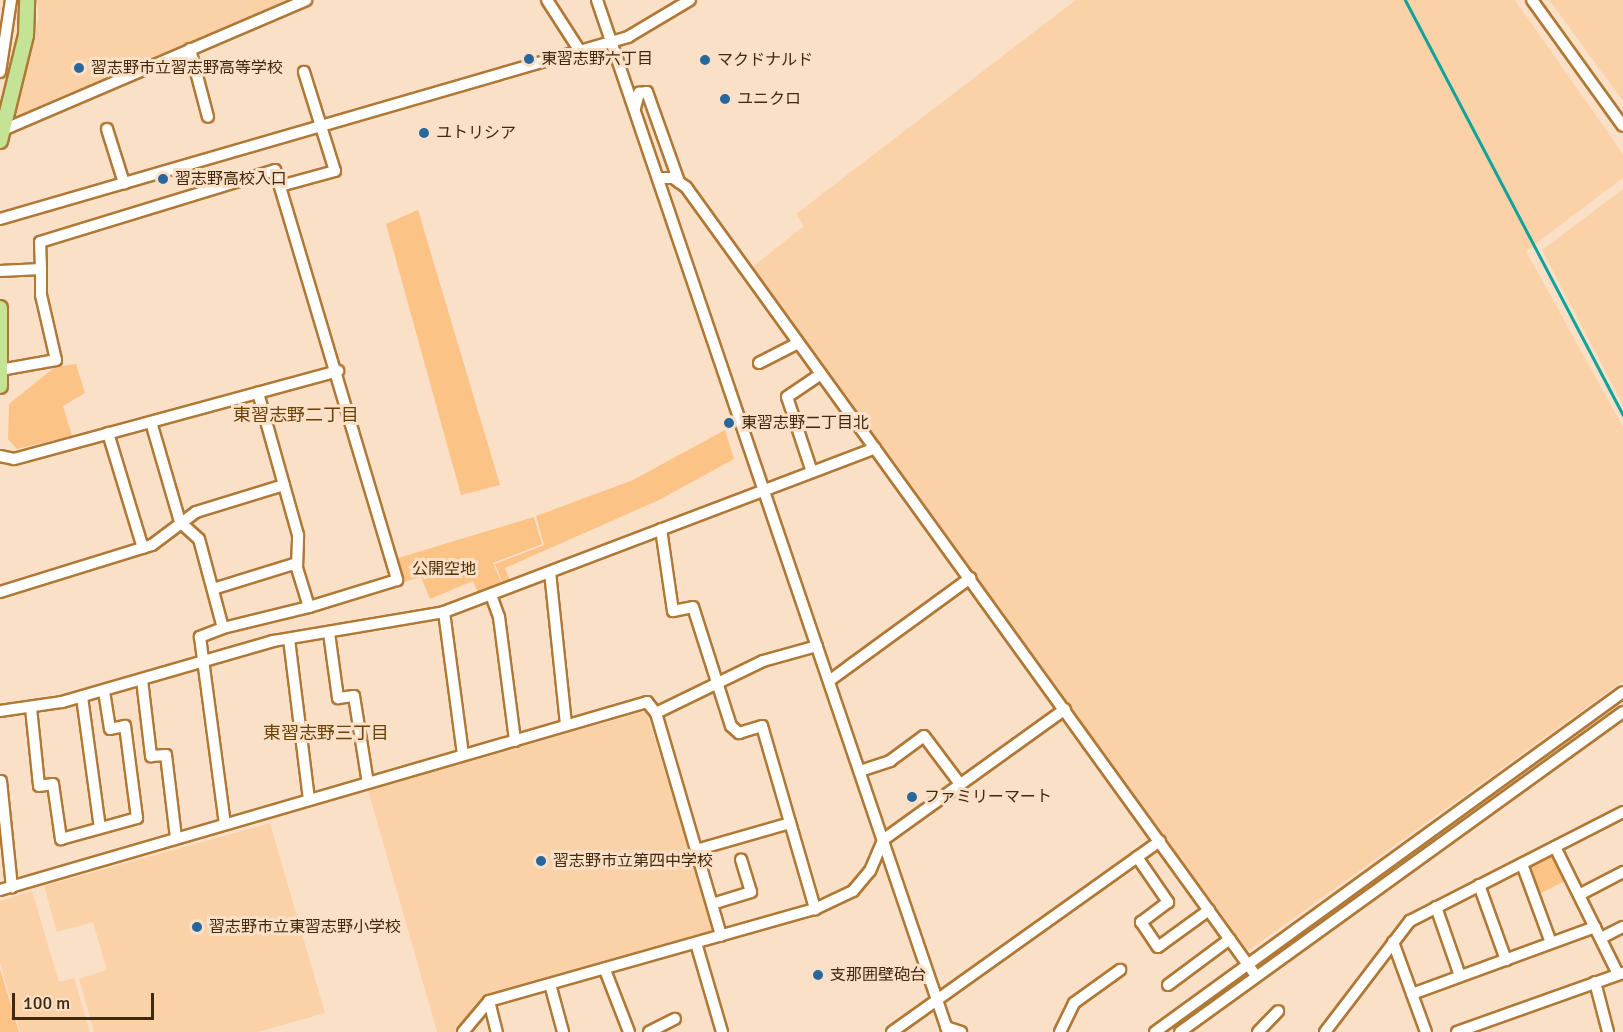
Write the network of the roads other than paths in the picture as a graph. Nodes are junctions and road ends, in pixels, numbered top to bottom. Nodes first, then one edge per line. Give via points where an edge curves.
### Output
1 (10, 0) edge
2 (27, 0) edge
3 (304, 0) edge
4 (547, 0) edge
5 (597, 0) edge
6 (690, 0) edge
7 (1532, 0) edge
8 (612, 42) junction
9 (190, 49) junction
10 (580, 51) junction
11 (0, 72) edge
12 (304, 72) dead end
13 (635, 110) junction
14 (208, 117) dead end
15 (322, 125) junction
16 (1623, 126) edge
17 (107, 129) dead end
18 (2, 136) edge
19 (658, 178) junction
20 (679, 182) junction
21 (124, 183) junction
22 (280, 186) junction
23 (0, 219) edge
24 (41, 269) junction
25 (0, 271) edge
26 (0, 308) edge
27 (798, 343) junction
28 (759, 363) dead end
29 (0, 370) edge
30 (338, 371) junction
31 (821, 374) junction
32 (0, 386) edge
33 (258, 393) junction
34 (151, 422) junction
35 (108, 433) junction
36 (875, 448) junction
37 (0, 456) edge
38 (812, 471) junction
39 (284, 485) junction
40 (763, 490) junction
41 (180, 522) junction
42 (661, 530) junction
43 (143, 548) junction
44 (297, 563) junction
45 (550, 572) junction
46 (970, 578) junction
47 (213, 589) junction
48 (0, 592) edge
49 (491, 595) junction
50 (309, 607) junction
51 (444, 612) junction
52 (223, 628) junction
53 (329, 633) junction
54 (289, 639) junction
55 (817, 646) junction
56 (204, 662) junction
57 (142, 680) junction
58 (720, 681) junction
59 (829, 681) junction
60 (104, 691) junction
61 (1623, 692) edge
62 (82, 697) junction
63 (30, 708) junction
64 (1065, 709) junction
65 (0, 711) edge
66 (1623, 712) edge
67 (656, 713) junction
68 (566, 725) junction
69 (515, 741) junction
70 (463, 755) junction
71 (860, 771) junction
72 (1, 781) edge
73 (368, 783) junction
74 (960, 784) junction
75 (309, 800) junction
76 (1623, 812) edge
77 (790, 822) junction
78 (225, 824) junction
79 (100, 828) junction
80 (176, 838) junction
81 (883, 840) junction
82 (1160, 841) junction
83 (1555, 847) junction
84 (696, 850) junction
85 (1137, 857) junction
86 (741, 859) dead end
87 (1522, 864) junction
88 (1623, 872) edge
89 (1479, 885) junction
90 (12, 887) junction
91 (0, 890) edge
92 (1579, 895) junction
93 (712, 904) junction
94 (1436, 907) junction
95 (815, 909) junction
96 (1209, 910) junction
97 (1595, 927) junction
98 (1623, 927) edge
99 (721, 936) junction
100 (1230, 939) junction
101 (1601, 939) junction
102 (1393, 942) junction
103 (696, 943) junction
104 (1551, 943) junction
105 (1506, 960) junction
106 (1247, 963) junction
107 (604, 969) junction
108 (1120, 970) dead end
109 (1621, 973) edge
110 (1256, 976) junction
111 (1460, 976) junction
112 (1595, 982) junction
113 (550, 984) junction
114 (1168, 985) dead end
115 (1412, 994) junction
116 (489, 1001) junction
117 (937, 1001) junction
118 (1278, 1011) dead end
119 (675, 1019) dead end
120 (906, 1028) edge
121 (947, 1029) edge
122 (463, 1032) edge
123 (497, 1032) edge
124 (563, 1032) edge
125 (629, 1032) edge
126 (649, 1032) edge
127 (722, 1032) edge
128 (892, 1032) edge
129 (961, 1032) edge
130 (1060, 1032) edge
131 (1155, 1032) edge
132 (1180, 1032) edge
133 (1258, 1032) edge
134 (1325, 1032) edge
135 (1426, 1032) edge
136 (1457, 1032) edge
137 (1608, 1032) edge

1 - 11 street
2 - 18 main road via 26,35
3 - 9 street
4 - 10 street
5 - 8 street
6 - 8 street via 645,31
7 - 16 street
8 - 10 street
8 - 13 street
9 - 14 street
9 - 18 street
10 - 15 street
12 - 15 street
13 - 19 street
13 - 20 street via 639,93 647,92
15 - 21 street
15 - 22 street via 335,171
17 - 21 street
19 - 20 street
19 - 40 street
20 - 27 street
21 - 23 street
22 - 24 street via 275,170 40,242
22 - 30 street
24 - 25 street
24 - 29 street via 41,295 56,360
26 - 29 main road
27 - 28 street
27 - 31 street
29 - 32 main road
30 - 33 street
30 - 50 street via 397,580
31 - 36 street
31 - 38 street via 787,397
33 - 34 street
33 - 39 street
34 - 35 street
34 - 41 street
35 - 37 street via 14,459
35 - 43 street
36 - 38 street
36 - 46 street
38 - 40 street
39 - 41 street via 236,497
39 - 44 street via 298,535
40 - 42 street
40 - 55 street
41 - 43 street
41 - 47 street via 199,539
42 - 45 street
42 - 58 street via 674,611 693,607
43 - 48 street
44 - 47 street
44 - 50 street
45 - 49 street
45 - 68 street
46 - 59 street
46 - 64 street
47 - 52 street
49 - 51 street
49 - 69 street via 499,617
50 - 52 street
51 - 53 street
51 - 70 street
52 - 56 street via 200,637
53 - 54 street
53 - 73 street via 338,698 354,696
54 - 56 street
54 - 75 street
55 - 58 street
55 - 59 street
56 - 57 street
56 - 78 street
57 - 60 street
57 - 80 street via 151,756 166,754
58 - 67 street
58 - 77 street via 731,726 739,733 762,726
59 - 71 street
60 - 62 street
60 - 79 street via 110,729 125,726 137,818
61 - 106 street
62 - 63 street
62 - 79 street
63 - 65 street
63 - 79 street via 39,786 53,784 61,839
64 - 74 street
64 - 82 street
66 - 110 street
67 - 68 street via 647,702
67 - 84 street
68 - 69 street
69 - 70 street
70 - 73 street
71 - 74 street via 890,761 924,736
71 - 81 street
72 - 90 street
73 - 75 street
74 - 81 street
75 - 78 street
76 - 83 street
77 - 84 street
77 - 95 street
78 - 80 street
80 - 90 street
81 - 95 street via 870,871 853,891
81 - 117 street
82 - 85 street
82 - 96 street
83 - 87 street
83 - 92 street
84 - 93 street
85 - 96 street via 1168,902 1142,922 1158,947
85 - 117 street
86 - 93 street via 752,892
87 - 89 street
87 - 104 street
88 - 92 street
89 - 94 street
89 - 105 street
90 - 91 street
92 - 97 street
93 - 99 street
94 - 102 street via 1410,921
94 - 111 street
95 - 99 street
96 - 100 street
97 - 101 street
97 - 104 street
98 - 101 street
99 - 103 street
100 - 106 street
100 - 114 street
101 - 109 street
102 - 115 street
102 - 134 street
103 - 107 street
103 - 127 street
104 - 105 street
105 - 111 street
106 - 110 street
106 - 131 street
107 - 113 street
107 - 125 street
108 - 130 street via 1074,1003
109 - 112 street
110 - 132 street
111 - 115 street
112 - 136 street
112 - 137 street
113 - 116 street
113 - 124 street
115 - 135 street
116 - 122 street
116 - 123 street
117 - 120 street
117 - 121 street
118 - 133 street
119 - 126 street
120 - 128 street
121 - 129 street

